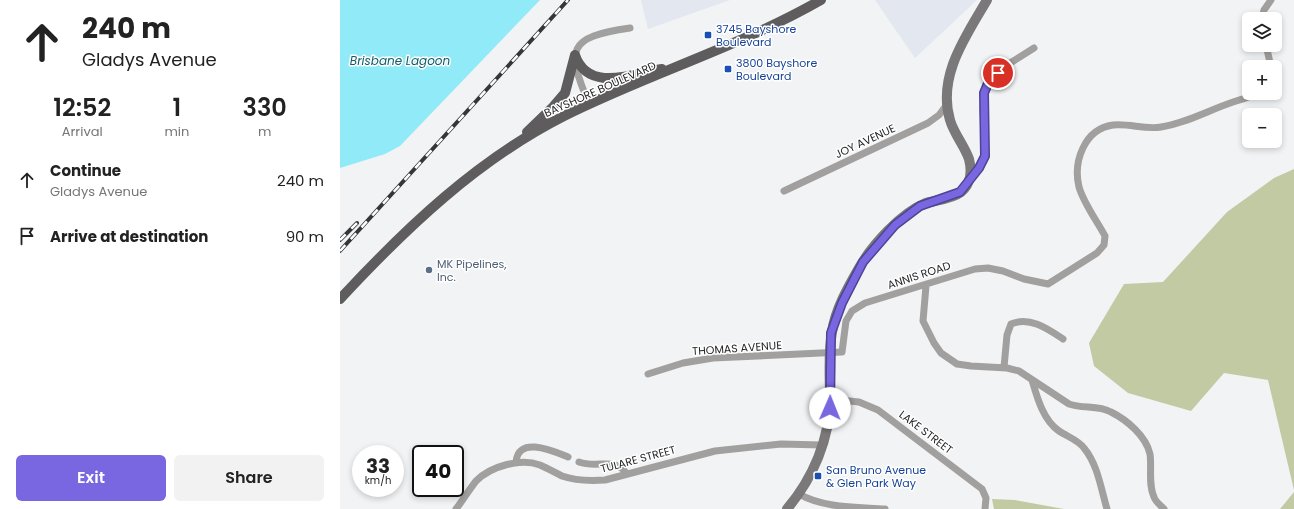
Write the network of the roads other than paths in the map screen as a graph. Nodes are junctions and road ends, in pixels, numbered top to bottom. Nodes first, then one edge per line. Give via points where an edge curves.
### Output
1 (821, 0) edge
2 (987, 0) edge
3 (1271, 0) edge
4 (1264, 12) edge
5 (630, 28) dead end
6 (1034, 48) dead end
7 (575, 55) junction
8 (682, 66) junction
9 (1242, 99) edge
10 (948, 102) junction
11 (589, 104) junction
12 (512, 146) junction
13 (970, 180) junction
14 (784, 191) dead end
15 (926, 286) junction
16 (340, 299) edge
17 (1063, 339) dead end
18 (830, 354) junction
19 (1004, 367) junction
20 (648, 374) dead end
21 (1032, 380) junction
22 (830, 399) junction
23 (822, 445) junction
24 (568, 457) dead end
25 (579, 462) dead end
26 (516, 463) junction
27 (627, 474) junction
28 (799, 494) junction
29 (456, 509) edge
30 (787, 509) edge
31 (885, 509) edge
32 (986, 509) edge
33 (1107, 509) edge
34 (1164, 509) edge

1 - 8 main road, BAYSHORE BOULEVARD via 757,33
2 - 10 street via 954,59 948,80
3 - 4 street
5 - 7 street via 590,36 578,47
6 - 13 street via 1007,65 989,81 984,93 983,110 985,156
7 - 8 main road via 577,62 588,74 602,79
7 - 11 street via 575,69
7 - 12 main road via 565,93
8 - 11 main road, BAYSHORE BOULEVARD
9 - 15 street, ANNIS ROAD via 1183,122 1147,128 1125,124 1111,125 1091,136 1082,148 1077,169 1079,188 1105,236 1104,245 1097,253 1048,284 988,268 967,270
10 - 13 street via 950,122 971,166
10 - 14 street, JOY AVENUE via 939,115 928,123
11 - 12 main road, BAYSHORE BOULEVARD
12 - 16 main road, BAYSHORE BOULEVARD via 483,166 430,210
13 - 18 street via 960,192 926,204 908,214 867,256 834,321
15 - 18 street, ANNIS ROAD via 865,303 852,311 846,321 842,352
15 - 19 street via 923,321 941,353 957,364
17 - 19 street via 1034,323 1021,321 1011,324 1007,335
18 - 20 street, THOMAS AVENUE via 713,358 683,363
18 - 22 street
19 - 21 street via 1019,371
21 - 33 street via 1050,422 1077,441 1090,456
21 - 34 street via 1069,404 1077,407 1098,407 1112,412 1143,436 1150,454 1154,498
22 - 23 street
22 - 32 street, LAKE STREET via 860,402 878,410 982,489 986,498
23 - 27 street, TULARE STREET via 781,444 715,451
23 - 28 street via 811,474
24 - 26 street via 526,447 516,455
25 - 27 street via 589,466 615,464 622,467
26 - 27 street, TULARE STREET via 539,465 574,479 605,480
26 - 29 street, TULARE STREET via 481,477
28 - 30 street
28 - 31 street via 824,503

